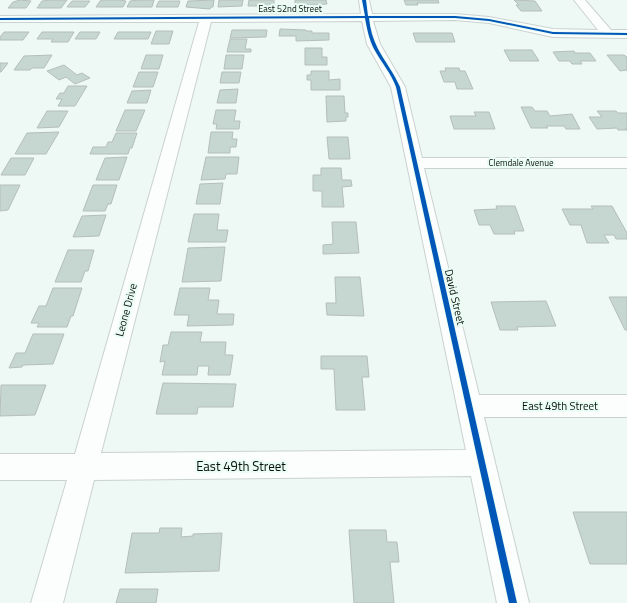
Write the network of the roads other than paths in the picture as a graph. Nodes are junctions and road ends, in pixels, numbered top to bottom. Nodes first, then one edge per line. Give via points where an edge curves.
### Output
1 (579, 0) edge
2 (366, 9) edge
3 (206, 18) junction
4 (0, 20) edge
5 (608, 34) junction
6 (627, 34) edge
7 (415, 163) junction
8 (627, 163) edge
9 (469, 406) junction
10 (627, 406) edge
11 (482, 463) junction
12 (85, 466) junction
13 (0, 467) edge
14 (47, 603) edge
15 (513, 603) edge

1 - 5 street
2 - 3 street, East 52nd Street
2 - 5 street, East 52nd Street via 472,18 553,33
2 - 7 street, David Street via 372,42 398,87
3 - 4 street, East 52nd Street
3 - 12 street, Leone Drive
5 - 6 street, East 52nd Street
7 - 8 street, Clemdale Avenue
7 - 9 street, David Street
9 - 10 street, East 49th Street
9 - 11 street, David Street
11 - 12 street, East 49th Street
11 - 15 street, David Street
12 - 13 street, East 49th Street
12 - 14 street, Leone Drive

